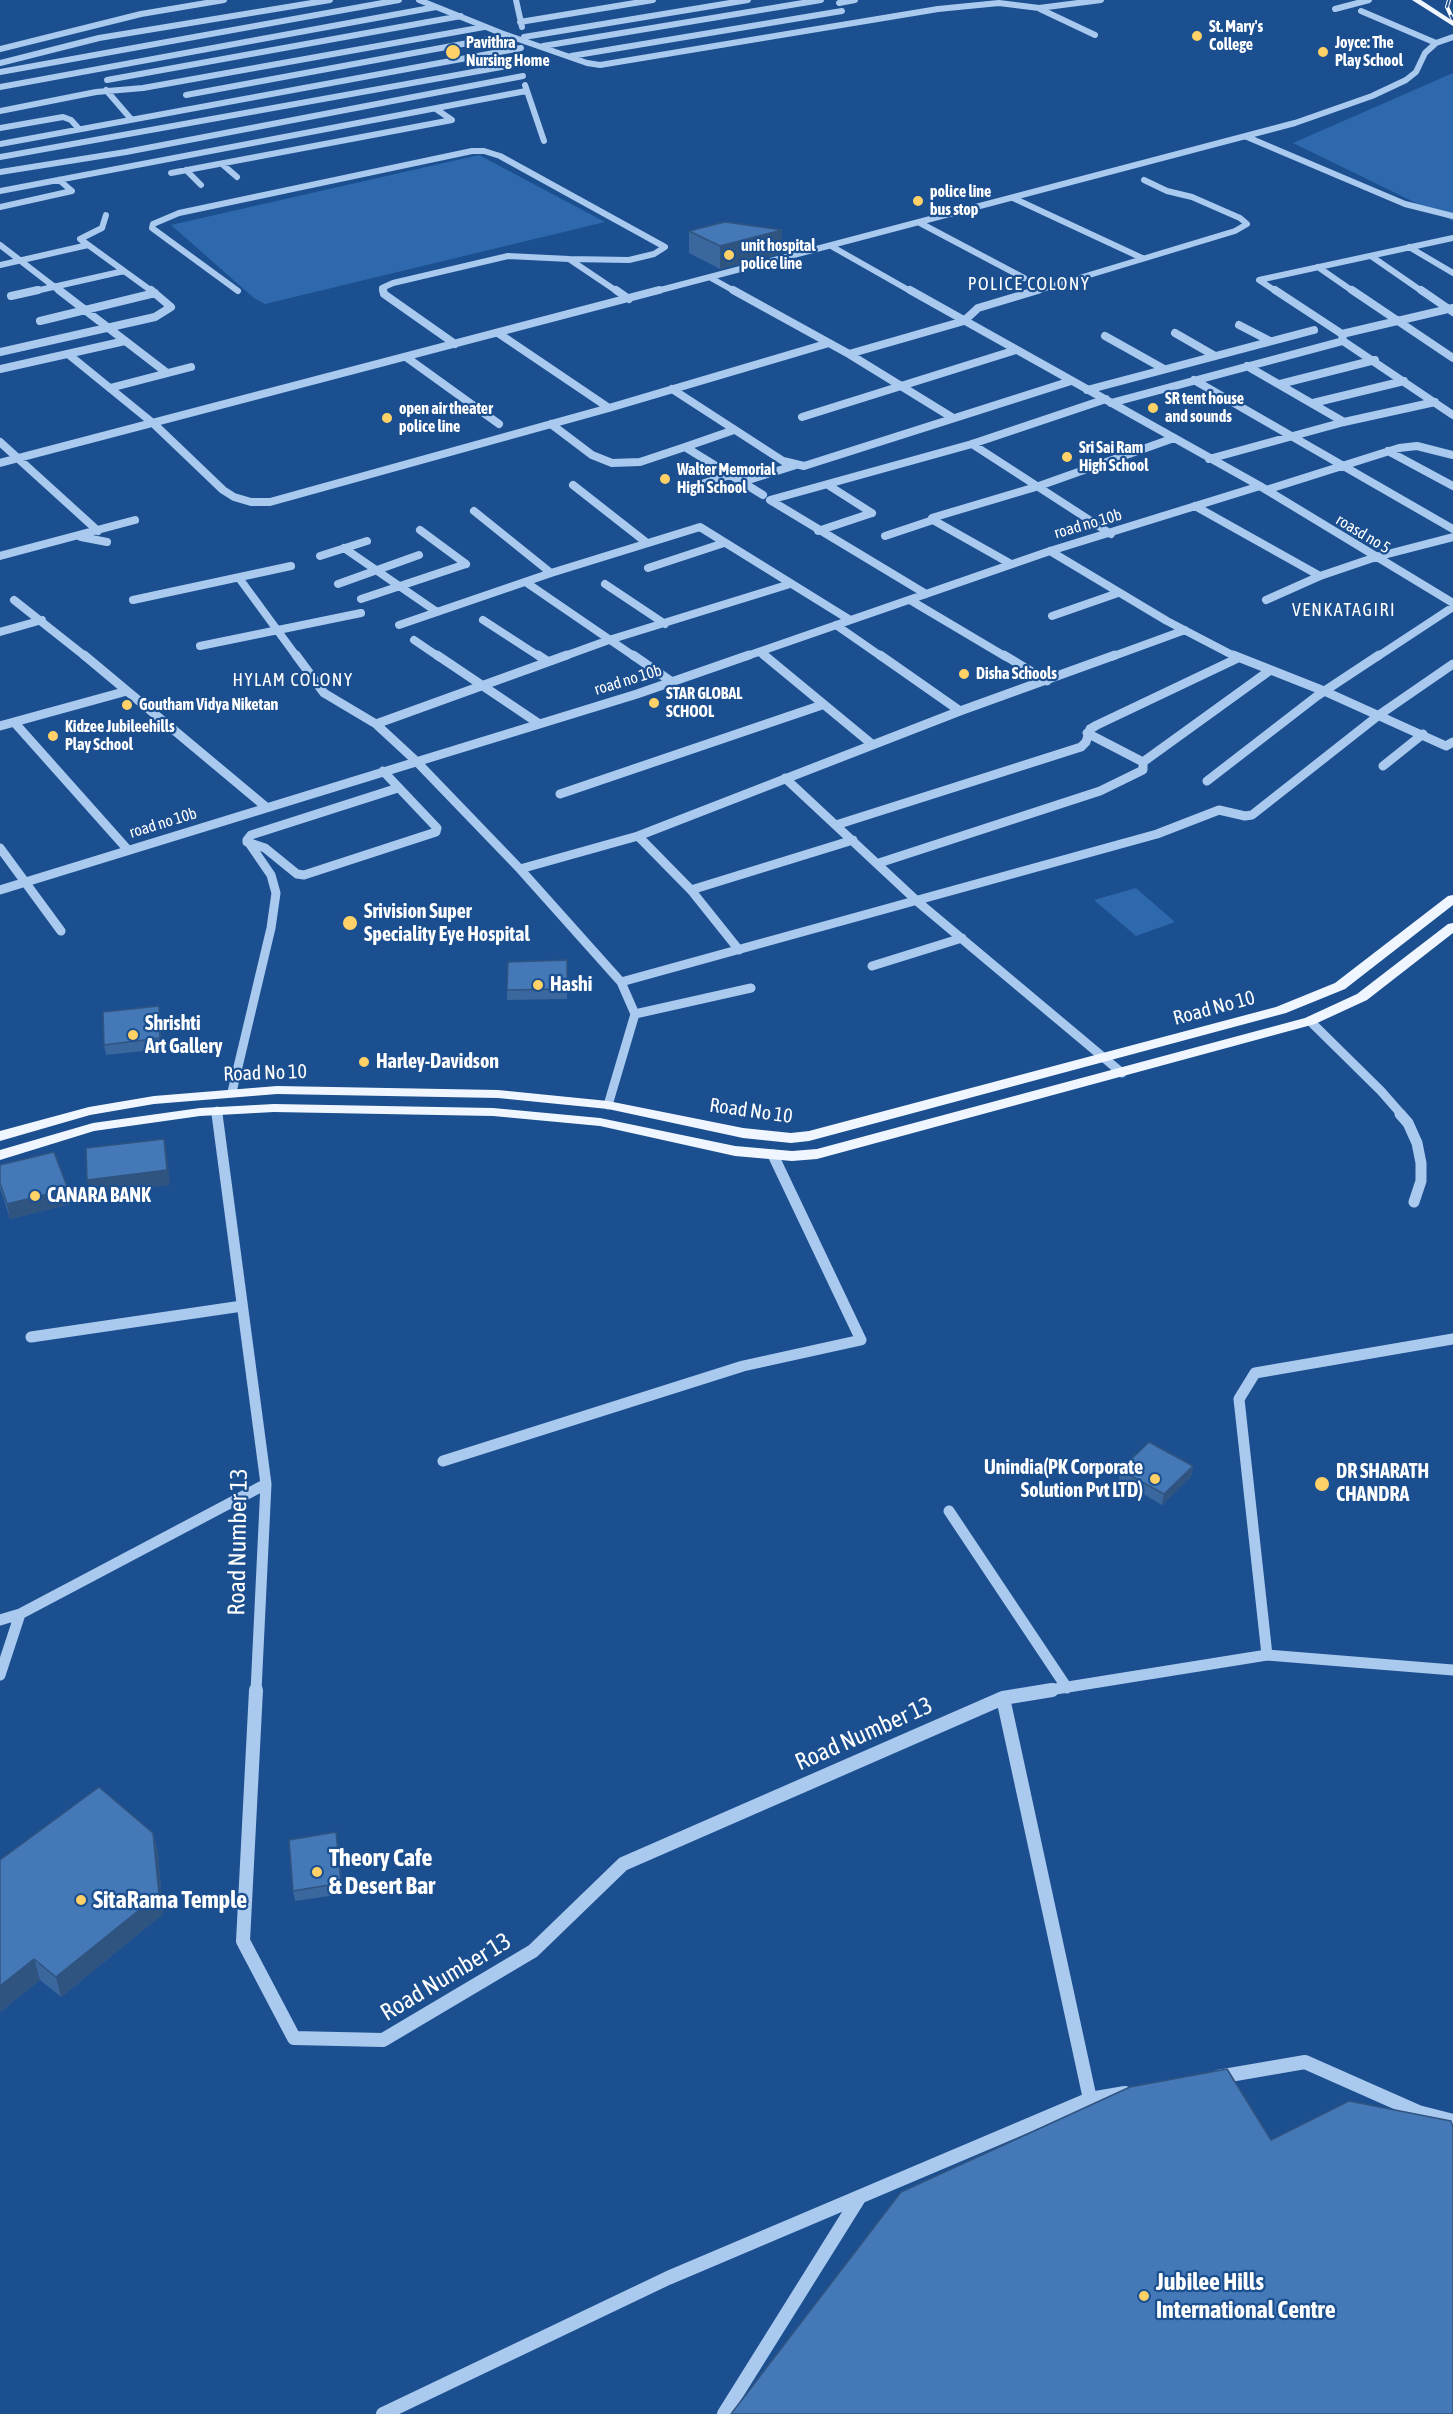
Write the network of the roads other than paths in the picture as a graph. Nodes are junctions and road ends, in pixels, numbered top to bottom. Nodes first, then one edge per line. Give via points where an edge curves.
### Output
1 (224, 0) edge
2 (330, 0) edge
3 (399, 0) edge
4 (419, 0) edge
5 (516, 0) edge
6 (653, 0) edge
7 (748, 0) edge
8 (821, 0) edge
9 (855, 0) edge
10 (1018, 0) edge
11 (1085, 0) edge
12 (1101, 0) edge
13 (1369, 0) edge
14 (1416, 0) edge
15 (159, 2) dead end
16 (839, 3) dead end
17 (587, 5) dead end
18 (1058, 5) junction
19 (438, 7) junction
20 (1039, 8) junction
21 (169, 9) junction
22 (1335, 9) dead end
23 (592, 10) junction
24 (842, 11) dead end
25 (1361, 12) dead end
26 (461, 16) junction
27 (520, 22) junction
28 (187, 23) junction
29 (1453, 24) edge
30 (485, 27) junction
31 (509, 35) junction
32 (1095, 35) dead end
33 (197, 36) junction
34 (106, 37) junction
35 (267, 37) junction
36 (1453, 37) edge
37 (523, 39) junction
38 (1436, 43) junction
39 (540, 47) junction
40 (123, 48) junction
41 (285, 48) junction
42 (520, 48) junction
43 (0, 49) edge
44 (95, 53) junction
45 (567, 57) junction
46 (303, 59) junction
47 (138, 61) junction
48 (0, 63) edge
49 (518, 64) junction
50 (114, 66) junction
51 (323, 69) junction
52 (150, 71) junction
53 (0, 72) edge
54 (523, 76) junction
55 (107, 80) dead end
56 (342, 80) junction
57 (3, 87) edge
58 (106, 90) junction
59 (364, 91) junction
60 (12, 92) dead end
61 (526, 92) junction
62 (186, 95) dead end
63 (381, 103) junction
64 (436, 110) junction
65 (0, 111) edge
66 (401, 116) junction
67 (131, 119) junction
68 (96, 126) junction
69 (0, 128) edge
70 (79, 129) junction
71 (110, 137) junction
72 (1247, 137) junction
73 (544, 141) dead end
74 (0, 144) edge
75 (74, 144) junction
76 (126, 152) junction
77 (0, 157) edge
78 (77, 160) junction
79 (64, 162) junction
80 (222, 164) junction
81 (141, 165) junction
82 (186, 170) junction
83 (0, 172) edge
84 (171, 173) dead end
85 (237, 177) dead end
86 (67, 178) junction
87 (59, 180) junction
88 (1144, 180) dead end
89 (201, 185) dead end
90 (0, 191) edge
91 (1013, 198) junction
92 (0, 207) edge
93 (106, 215) dead end
94 (1453, 216) edge
95 (920, 223) junction
96 (1453, 238) edge
97 (88, 244) junction
98 (0, 245) edge
99 (831, 246) junction
100 (1409, 247) junction
101 (1371, 256) junction
102 (1142, 258) junction
103 (570, 259) junction
104 (20, 260) junction
105 (0, 265) edge
106 (1318, 267) junction
107 (124, 271) junction
108 (1453, 273) edge
109 (711, 278) junction
110 (1024, 278) dead end
111 (55, 286) junction
112 (238, 291) dead end
113 (155, 294) junction
114 (11, 296) dead end
115 (629, 299) junction
116 (86, 310) junction
117 (1452, 310) edge
118 (40, 321) dead end
119 (964, 321) junction
120 (1397, 321) junction
121 (1239, 325) dead end
122 (108, 328) junction
123 (1314, 330) dead end
124 (498, 333) junction
125 (1175, 333) dead end
126 (1105, 336) dead end
127 (1342, 337) junction
128 (125, 341) junction
129 (1270, 341) junction
130 (828, 342) junction
131 (455, 344) junction
132 (1016, 350) junction
133 (0, 352) edge
134 (68, 354) junction
135 (849, 354) junction
136 (1215, 356) junction
137 (406, 357) junction
138 (1453, 358) edge
139 (1375, 360) junction
140 (1247, 366) junction
141 (190, 367) dead end
142 (0, 369) edge
143 (1164, 369) junction
144 (167, 373) junction
145 (1194, 380) junction
146 (1071, 381) junction
147 (1404, 381) junction
148 (1280, 384) junction
149 (902, 387) junction
150 (110, 388) junction
151 (672, 389) junction
152 (1087, 390) junction
153 (1108, 401) junction
154 (1435, 402) junction
155 (1313, 403) junction
156 (609, 408) junction
157 (1453, 415) edge
158 (802, 417) dead end
159 (953, 418) junction
160 (1344, 422) junction
161 (154, 424) junction
162 (500, 424) dead end
163 (551, 424) junction
164 (734, 430) junction
165 (1291, 435) junction
166 (1174, 438) junction
167 (0, 442) edge
168 (972, 444) junction
169 (685, 447) junction
170 (1388, 451) junction
171 (1453, 455) edge
172 (19, 459) junction
173 (1209, 459) junction
174 (0, 464) edge
175 (796, 465) junction
176 (1341, 465) junction
177 (730, 475) junction
178 (742, 482) junction
179 (573, 485) dead end
180 (828, 485) junction
181 (1039, 486) junction
182 (1453, 486) edge
183 (692, 487) dead end
184 (1263, 488) junction
185 (763, 495) dead end
186 (1195, 506) junction
187 (474, 511) dead end
188 (135, 520) dead end
189 (933, 520) junction
190 (1453, 529) edge
191 (420, 530) dead end
192 (98, 531) junction
193 (818, 531) junction
194 (1111, 534) junction
195 (885, 536) dead end
196 (75, 537) junction
197 (1453, 537) edge
198 (367, 541) dead end
199 (107, 542) dead end
200 (647, 543) junction
201 (724, 543) junction
202 (344, 548) junction
203 (1050, 551) junction
204 (419, 555) dead end
205 (0, 556) edge
206 (320, 556) dead end
207 (1376, 557) junction
208 (1011, 564) junction
209 (291, 566) dead end
210 (648, 568) dead end
211 (377, 570) junction
212 (551, 573) junction
213 (1320, 576) junction
214 (239, 578) junction
215 (527, 583) junction
216 (338, 584) dead end
217 (604, 584) dead end
218 (790, 584) junction
219 (401, 587) junction
220 (1118, 593) junction
221 (926, 594) junction
222 (14, 600) dead end
223 (134, 600) dead end
224 (361, 600) dead end
225 (910, 600) junction
226 (1266, 600) dead end
227 (1453, 605) edge
228 (437, 612) junction
229 (361, 613) dead end
230 (1052, 616) dead end
231 (42, 620) junction
232 (483, 620) dead end
233 (850, 620) junction
234 (665, 624) junction
235 (399, 625) dead end
236 (836, 625) junction
237 (1185, 630) junction
238 (278, 631) junction
239 (0, 632) edge
240 (609, 639) junction
241 (414, 640) dead end
242 (200, 646) dead end
243 (760, 652) junction
244 (1238, 658) junction
245 (547, 661) junction
246 (1453, 664) edge
247 (1269, 670) junction
248 (1047, 681) junction
249 (672, 682) junction
250 (483, 686) junction
251 (127, 691) junction
252 (1324, 691) junction
253 (822, 705) junction
254 (960, 711) junction
255 (1379, 715) junction
256 (14, 722) junction
257 (538, 723) junction
258 (376, 724) junction
259 (0, 726) edge
260 (1087, 733) junction
261 (1423, 734) junction
262 (1453, 742) edge
263 (873, 745) junction
264 (416, 761) junction
265 (1143, 762) junction
266 (1383, 766) dead end
267 (383, 771) junction
268 (785, 778) junction
269 (1207, 781) dead end
270 (398, 788) junction
271 (560, 794) dead end
272 (266, 807) junction
273 (836, 825) junction
274 (638, 836) junction
275 (853, 840) junction
276 (247, 842) junction
277 (0, 848) edge
278 (128, 850) junction
279 (879, 863) junction
280 (520, 869) junction
281 (27, 881) junction
282 (0, 890) edge
283 (692, 890) junction
284 (1453, 899) edge
285 (918, 902) junction
286 (1453, 927) edge
287 (61, 931) dead end
288 (962, 938) junction
289 (739, 950) junction
290 (872, 966) dead end
291 (621, 982) junction
292 (751, 988) dead end
293 (635, 1014) junction
294 (1310, 1021) junction
295 (1105, 1058) junction
296 (1122, 1073) junction
297 (232, 1092) junction
298 (608, 1105) junction
299 (217, 1111) junction
300 (0, 1136) edge
301 (0, 1155) edge
302 (773, 1155) junction
303 (1414, 1202) dead end
304 (242, 1306) junction
305 (31, 1337) dead end
306 (1453, 1339) edge
307 (442, 1461) dead end
308 (266, 1484) junction
309 (949, 1511) dead end
310 (20, 1614) junction
311 (0, 1620) edge
312 (1267, 1654) junction
313 (1453, 1670) edge
314 (0, 1675) edge
315 (1067, 1688) junction
316 (1003, 1698) junction
317 (1203, 2079) edge
318 (1135, 2091) edge
319 (1090, 2099) junction
320 (1453, 2121) edge
321 (859, 2198) junction
322 (383, 2414) edge
323 (724, 2414) edge

1 - 21 street
2 - 28 street
3 - 33 street
4 - 19 street
5 - 27 street
6 - 23 street
7 - 37 street
8 - 39 street
9 - 16 street
10 - 20 street
11 - 18 street
12 - 18 street
13 - 22 street
14 - 29 main road
15 - 21 street
17 - 23 street
18 - 20 street
19 - 26 street
19 - 35 street
20 - 32 street
20 - 45 street via 999,3 938,9 606,65
21 - 28 street
21 - 43 street
23 - 27 street
24 - 45 street
25 - 38 street
26 - 30 street
26 - 41 street
27 - 37 street
28 - 33 street
28 - 34 street
30 - 31 street
30 - 46 street
31 - 37 street
31 - 51 street
33 - 40 street
34 - 40 street
34 - 48 street
35 - 41 street
35 - 47 street
36 - 38 street
37 - 39 street
37 - 42 street
38 - 72 street via 1406,80 1372,96
39 - 45 street
40 - 44 street
41 - 46 street
41 - 52 street
42 - 49 street
42 - 56 street
44 - 50 street
44 - 53 street
46 - 51 street
46 - 58 street via 142,88
47 - 50 street
47 - 52 street
49 - 54 street
49 - 59 street
50 - 57 street
51 - 56 street
51 - 62 street
52 - 55 street
54 - 61 street
54 - 63 street
56 - 59 street
56 - 67 street
57 - 60 street
58 - 65 street
58 - 67 street
59 - 63 street
59 - 71 street
61 - 64 street
61 - 73 street
63 - 66 street
63 - 76 street
64 - 66 street
64 - 80 street via 452,120
66 - 81 street
67 - 68 street
68 - 70 street
68 - 71 street
69 - 70 street via 63,117
70 - 74 street
71 - 75 street
71 - 76 street
72 - 91 street
72 - 94 street via 1405,204
75 - 77 street
75 - 78 street
76 - 78 street
76 - 81 street
78 - 79 street
79 - 83 street
79 - 86 street
80 - 82 street
80 - 85 street
81 - 86 street
82 - 84 street
82 - 89 street
86 - 87 street
87 - 90 street
87 - 92 street via 72,191
88 - 102 street via 1192,197 1247,224
91 - 95 street
91 - 102 street
93 - 97 street via 102,228 81,237
95 - 99 street
95 - 110 street
96 - 100 street
97 - 104 street
97 - 107 street
98 - 104 street
99 - 109 street
99 - 119 street, roasd no 5
100 - 101 street
100 - 108 street
101 - 106 street
101 - 117 street
102 - 119 street via 978,309
103 - 112 street via 629,260 654,254 664,247 500,156 472,151 179,213 153,224 152,228
103 - 115 street
103 - 131 street via 501,256 381,288
104 - 105 street
104 - 111 street
106 - 120 street
106 - 127 street via 1259,280
107 - 111 street
107 - 113 street
109 - 115 street
109 - 130 street
111 - 114 street
111 - 116 street
113 - 116 street
113 - 122 street via 169,303 168,310
115 - 124 street
116 - 118 street
116 - 122 street
117 - 120 street
119 - 132 street, roasd no 5
119 - 135 street
120 - 127 street
120 - 138 street
121 - 129 street
122 - 128 street
122 - 133 street
123 - 129 street
124 - 131 street
124 - 156 street
125 - 136 street
126 - 143 street
127 - 139 street
127 - 140 street
128 - 134 street
128 - 144 street
129 - 136 street
130 - 135 street
130 - 151 street
131 - 137 street
132 - 146 street, roasd no 5
132 - 149 street
134 - 142 street
134 - 150 street
135 - 149 street
136 - 143 street
137 - 161 street
137 - 162 street
139 - 147 street
139 - 148 street
140 - 145 street
140 - 148 street
141 - 144 street
143 - 152 street
144 - 150 street
145 - 153 street
145 - 165 street
146 - 152 street, roasd no 5
146 - 159 street
147 - 154 street
147 - 155 street
148 - 155 street
149 - 158 street
149 - 159 street
150 - 161 street
151 - 156 street
151 - 164 street
152 - 153 street, roasd no 5
153 - 166 street, roasd no 5
153 - 168 street
154 - 157 street
154 - 160 street
155 - 160 street
156 - 163 street
159 - 175 street via 813,464
160 - 165 street
161 - 163 street via 223,490 242,500 270,502
161 - 172 street
163 - 169 street via 592,455 612,463 640,462
164 - 169 street
164 - 175 street
165 - 173 street
165 - 176 street
166 - 173 street, roasd no 5
166 - 181 street
167 - 172 street
168 - 180 street
168 - 181 street
169 - 177 street
170 - 171 street, road no 10b via 1417,446
170 - 176 street, road no 10b
170 - 182 street
172 - 174 street
172 - 192 street
173 - 184 street, roasd no 5
175 - 178 street
176 - 184 street, road no 10b
176 - 190 street
177 - 178 street
177 - 183 street
178 - 185 street
179 - 200 street
180 - 193 street via 872,513
180 - 193 street via 770,501
181 - 189 street
181 - 194 street
184 - 186 street, road no 10b
184 - 207 street, roasd no 5
186 - 194 street, road no 10b
186 - 213 street
187 - 212 street
188 - 192 street
189 - 195 street
189 - 208 street
191 - 219 street via 466,564
192 - 196 street
193 - 221 street
194 - 203 street, road no 10b
196 - 199 street
196 - 205 street
197 - 207 street
198 - 202 street
200 - 201 street via 700,527
200 - 212 street
201 - 210 street
201 - 218 street
202 - 206 street
202 - 211 street
203 - 208 street, road no 10b
203 - 220 street
204 - 211 street
207 - 213 street
207 - 227 street, roasd no 5
208 - 221 street, road no 10b
209 - 214 street
211 - 216 street
211 - 219 street
212 - 215 street
213 - 226 street
214 - 223 street
214 - 238 street
215 - 228 street
215 - 240 street
217 - 234 street
218 - 233 street
218 - 234 street
219 - 224 street
219 - 228 street
220 - 230 street
220 - 237 street
221 - 225 street, road no 10b
222 - 231 street
225 - 233 street, road no 10b
225 - 248 street
227 - 252 street
228 - 235 street
229 - 238 street
231 - 239 street
231 - 251 street
232 - 245 street
233 - 236 street, road no 10b
234 - 240 street
236 - 243 street, road no 10b
236 - 254 street
237 - 244 street
237 - 248 street
238 - 242 street
238 - 258 street via 324,693
240 - 245 street
240 - 249 street
241 - 250 street
243 - 249 street, road no 10b
243 - 253 street
244 - 247 street
244 - 260 street
245 - 250 street
246 - 255 street
247 - 252 street
247 - 265 street
248 - 254 street
249 - 257 street, road no 10b
250 - 257 street
250 - 258 street
251 - 256 street
251 - 272 street
252 - 255 street
252 - 269 street
253 - 263 street
253 - 271 street
254 - 263 street
255 - 261 street
255 - 285 street via 1252,815 1219,810 1157,834
256 - 259 street
256 - 278 street
257 - 264 street, road no 10b
258 - 264 street
260 - 265 street
260 - 273 street via 1086,742 1075,749
261 - 262 street via 1446,746
261 - 266 street
263 - 268 street
264 - 267 street, road no 10b
264 - 280 street
265 - 279 street via 1143,770 1100,791
267 - 270 street
267 - 272 street, road no 10b
268 - 273 street
268 - 274 street
270 - 276 street via 251,835
270 - 276 street via 437,828 436,832 304,875 297,874 265,848
272 - 278 street, road no 10b
273 - 275 street
274 - 280 street
274 - 283 street
275 - 279 street
275 - 283 street
276 - 297 street via 271,875 276,893
277 - 281 street
278 - 281 street, road no 10b
279 - 285 street
280 - 291 street
281 - 282 street, road no 10b
281 - 287 street
283 - 289 street
284 - 295 main road, Road No 10 via 1327,993 1281,1010
285 - 288 street
285 - 289 street
286 - 294 main road, Road No 10 via 1362,997
288 - 290 street
288 - 295 street
289 - 291 street
291 - 293 street
292 - 293 street
293 - 298 street
294 - 296 main road, Road No 10
294 - 303 street via 1408,1123 1421,1162 1421,1181
295 - 296 street
295 - 298 main road, Road No 10 via 837,1130 791,1138 743,1133
296 - 302 main road, Road No 10 via 848,1147 808,1155
297 - 298 main road, Road No 10 via 498,1094
297 - 300 main road, Road No 10 via 89,1111
299 - 301 main road, Road No 10 via 93,1128
299 - 302 main road, Road No 10 via 274,1108 493,1112 600,1122 735,1151
299 - 304 street, Road Number 13
302 - 307 street via 861,1340 743,1366
304 - 305 street
304 - 308 street, Road Number 13
306 - 312 street via 1255,1373 1239,1399
308 - 310 street
308 - 316 street, Road Number 13 via 243,1941 294,2038 383,2040 533,1951 623,1864
309 - 315 street
310 - 311 street
310 - 314 street
312 - 313 street, Road Number 13
312 - 315 street, Road Number 13
315 - 316 street, Road Number 13
316 - 319 street
317 - 320 street via 1305,2062 1418,2112
318 - 319 street
319 - 321 street
321 - 322 street via 668,2278
321 - 323 street

